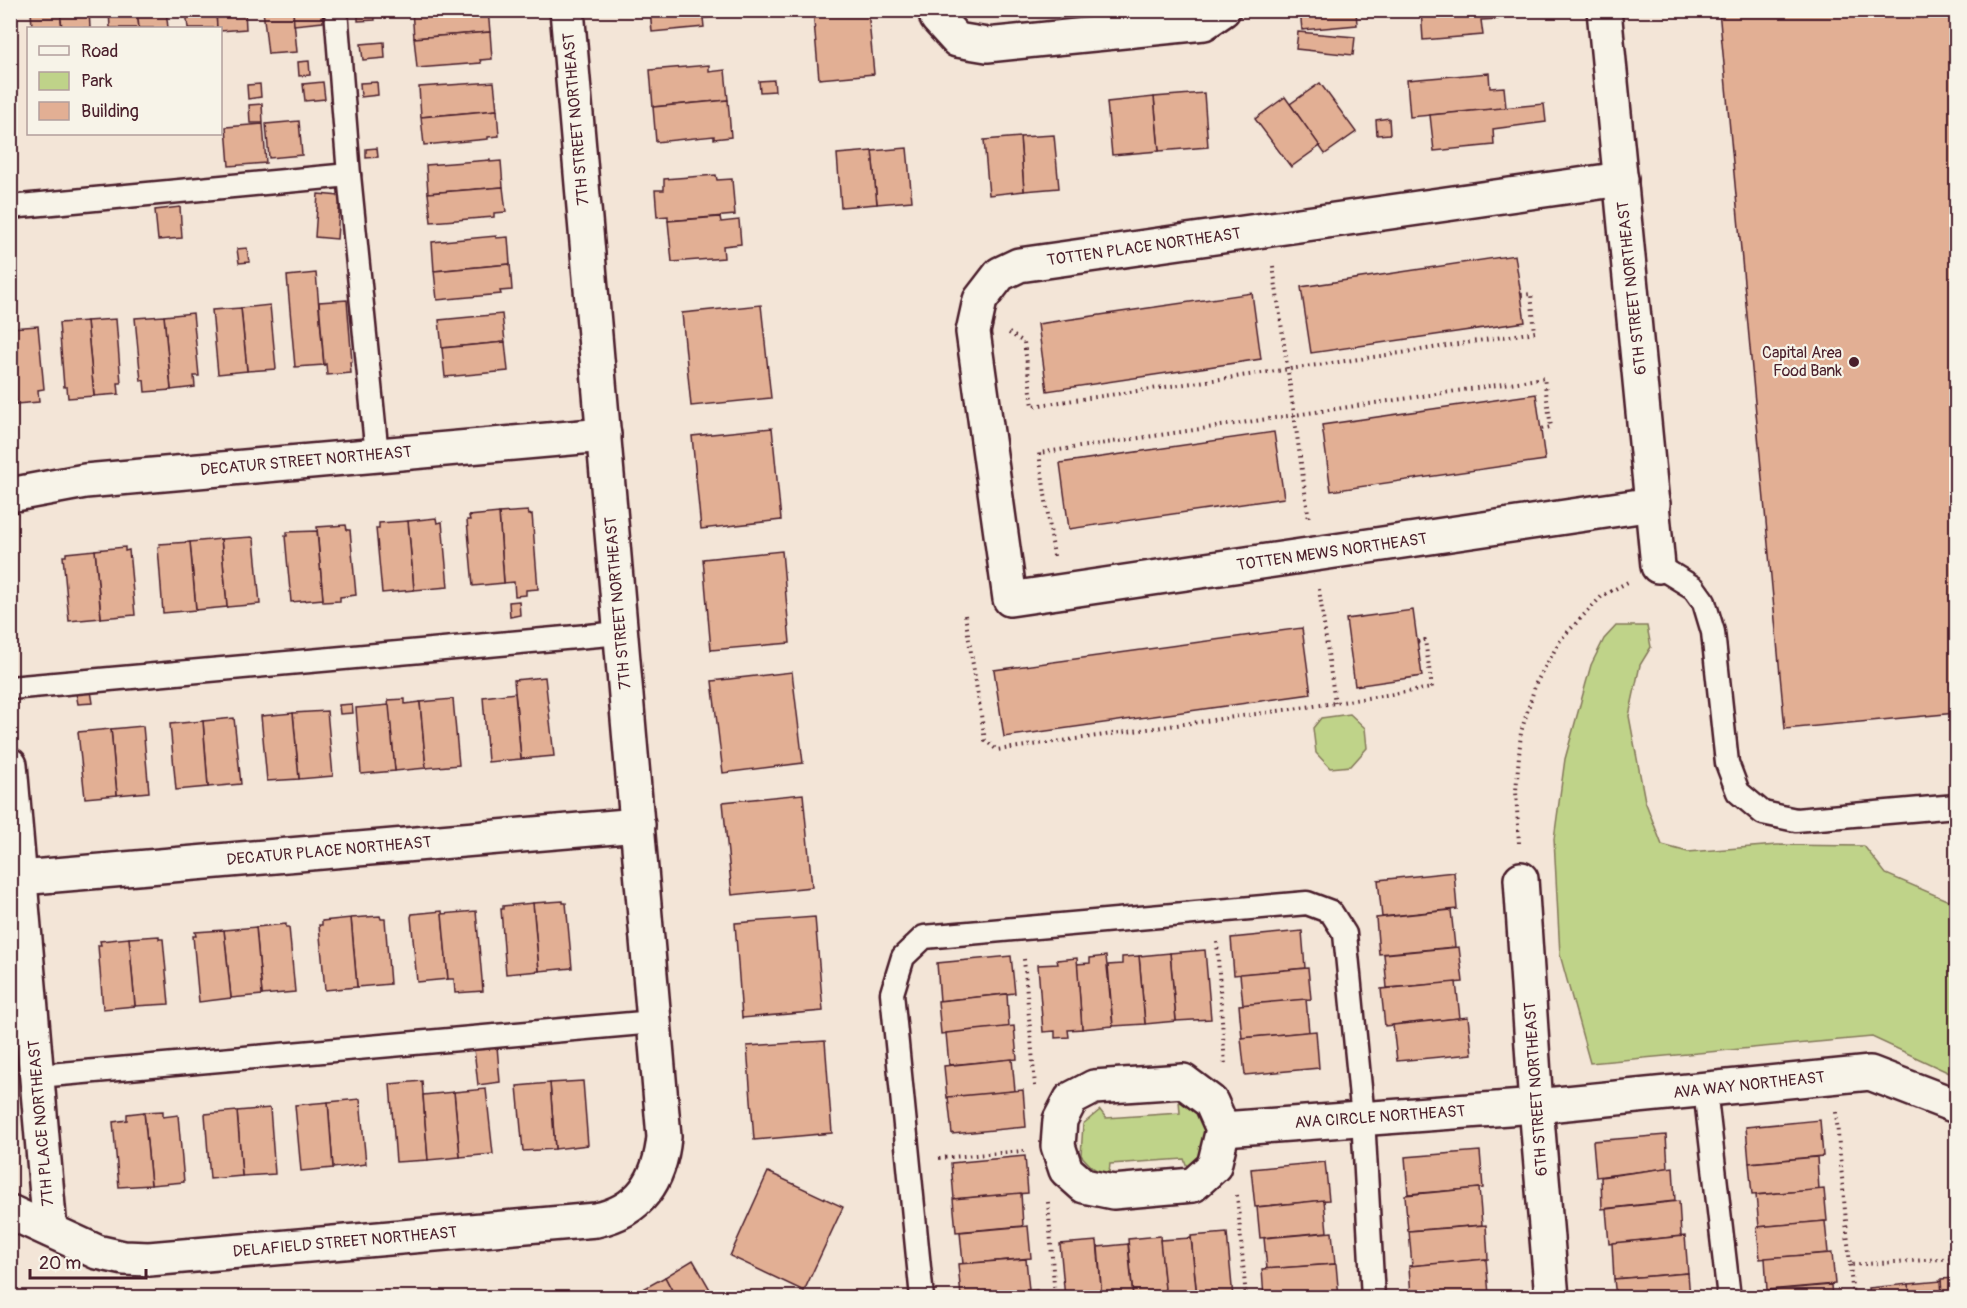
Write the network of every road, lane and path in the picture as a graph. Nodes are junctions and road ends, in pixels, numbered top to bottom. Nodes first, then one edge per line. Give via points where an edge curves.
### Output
1 (336, 10) edge
2 (567, 10) edge
3 (936, 10) edge
4 (1223, 10) edge
5 (1604, 10) edge
6 (349, 175) junction
7 (1621, 178) junction
8 (10, 207) edge
9 (1268, 229) junction
10 (1521, 295) dead end
11 (1004, 332) dead end
12 (1288, 370) junction
13 (1294, 416) junction
14 (1541, 429) dead end
15 (604, 435) junction
16 (377, 455) junction
17 (10, 495) edge
18 (1653, 504) junction
19 (1314, 555) junction
20 (1658, 566) junction
21 (1059, 592) junction
22 (1010, 599) joint
23 (965, 615) dead end
24 (621, 633) junction
25 (1417, 642) dead end
26 (10, 688) edge
27 (1335, 703) junction
28 (10, 765) edge
29 (1956, 806) edge
30 (638, 825) junction
31 (20, 878) junction
32 (1521, 879) joint
33 (1215, 911) junction
34 (1022, 928) junction
35 (654, 1022) junction
36 (38, 1076) junction
37 (1226, 1076) dead end
38 (1705, 1089) junction
39 (1039, 1090) dead end
40 (1956, 1106) edge
41 (1536, 1107) junction
42 (1836, 1112) dead end
43 (1363, 1118) junction
44 (1223, 1129) junction
45 (1034, 1150) dead end
46 (909, 1160) junction
47 (645, 1192) joint
48 (1237, 1194) dead end
49 (1049, 1199) dead end
50 (10, 1212) edge
51 (50, 1230) junction
52 (1956, 1258) edge
53 (1850, 1265) junction
54 (921, 1298) edge
55 (1055, 1298) edge
56 (1246, 1298) edge
57 (1373, 1298) edge
58 (1552, 1298) edge
59 (1729, 1298) edge
60 (1853, 1298) edge

1 - 6 lane
2 - 15 street, 7TH STREET NORTHEAST
3 - 4 street via 937,18 957,40 987,45 1204,23
5 - 7 street, 6TH STREET NORTHEAST
6 - 8 lane
6 - 16 lane
7 - 9 street, TOTTEN PLACE NORTHEAST
7 - 18 street, 6TH STREET NORTHEAST
9 - 12 path
9 - 22 street, TOTTEN PLACE NORTHEAST via 1019,265 1000,274 980,300 973,332
10 - 12 path via 1531,294 1535,332
11 - 12 path via 1024,342 1033,406
12 - 13 path
13 - 14 path via 1544,378 1551,427
13 - 19 path
13 - 21 path via 1039,453
15 - 16 street, DECATUR STREET NORTHEAST
15 - 24 street, 7TH STREET NORTHEAST
16 - 17 street, DECATUR STREET NORTHEAST via 85,481
18 - 19 street, TOTTEN MEWS NORTHEAST
18 - 20 street, 6TH STREET NORTHEAST
19 - 21 street, TOTTEN MEWS NORTHEAST
19 - 27 path
20 - 29 lane via 1694,588 1704,602 1713,632 1727,763 1738,792 1763,813 1796,820
20 - 32 path via 1602,596 1561,639 1536,683 1521,732 1516,791
21 - 22 street, TOTTEN MEWS NORTHEAST
23 - 27 path via 985,740 997,750
24 - 26 lane
24 - 30 street, 7TH STREET NORTHEAST
25 - 27 path via 1425,640 1432,688
28 - 31 street, 7TH PLACE NORTHEAST
30 - 31 street, DECATUR PLACE NORTHEAST
30 - 35 street, 7TH STREET NORTHEAST
31 - 36 street, 7TH PLACE NORTHEAST
32 - 41 street, 6TH STREET NORTHEAST
33 - 34 lane
33 - 37 path
33 - 43 lane via 1307,903 1331,912 1346,934
34 - 39 path via 1035,1085
34 - 46 lane via 924,937 903,957 892,993
35 - 36 lane
35 - 47 street, 7TH STREET NORTHEAST via 664,1137 661,1161
36 - 51 street, 7TH PLACE NORTHEAST
38 - 40 street, AVA WAY NORTHEAST via 1870,1073
38 - 41 street, AVA WAY NORTHEAST
38 - 59 lane
41 - 43 street, AVA CIRCLE NORTHEAST
41 - 58 street, 6TH STREET NORTHEAST
42 - 53 path
43 - 44 street, AVA CIRCLE NORTHEAST
43 - 57 lane
44 - 44 street via 1214,1166 1192,1185 1113,1192 1084,1186 1066,1170 1058,1146 1060,1120 1071,1099 1094,1087 1183,1082 1211,1101
45 - 46 path
46 - 54 lane
47 - 51 street, DELAFIELD STREET NORTHEAST via 631,1206 596,1220 149,1259 97,1252
48 - 56 path
49 - 55 path
50 - 51 street, DELAFIELD STREET NORTHEAST
52 - 53 path
53 - 60 path

